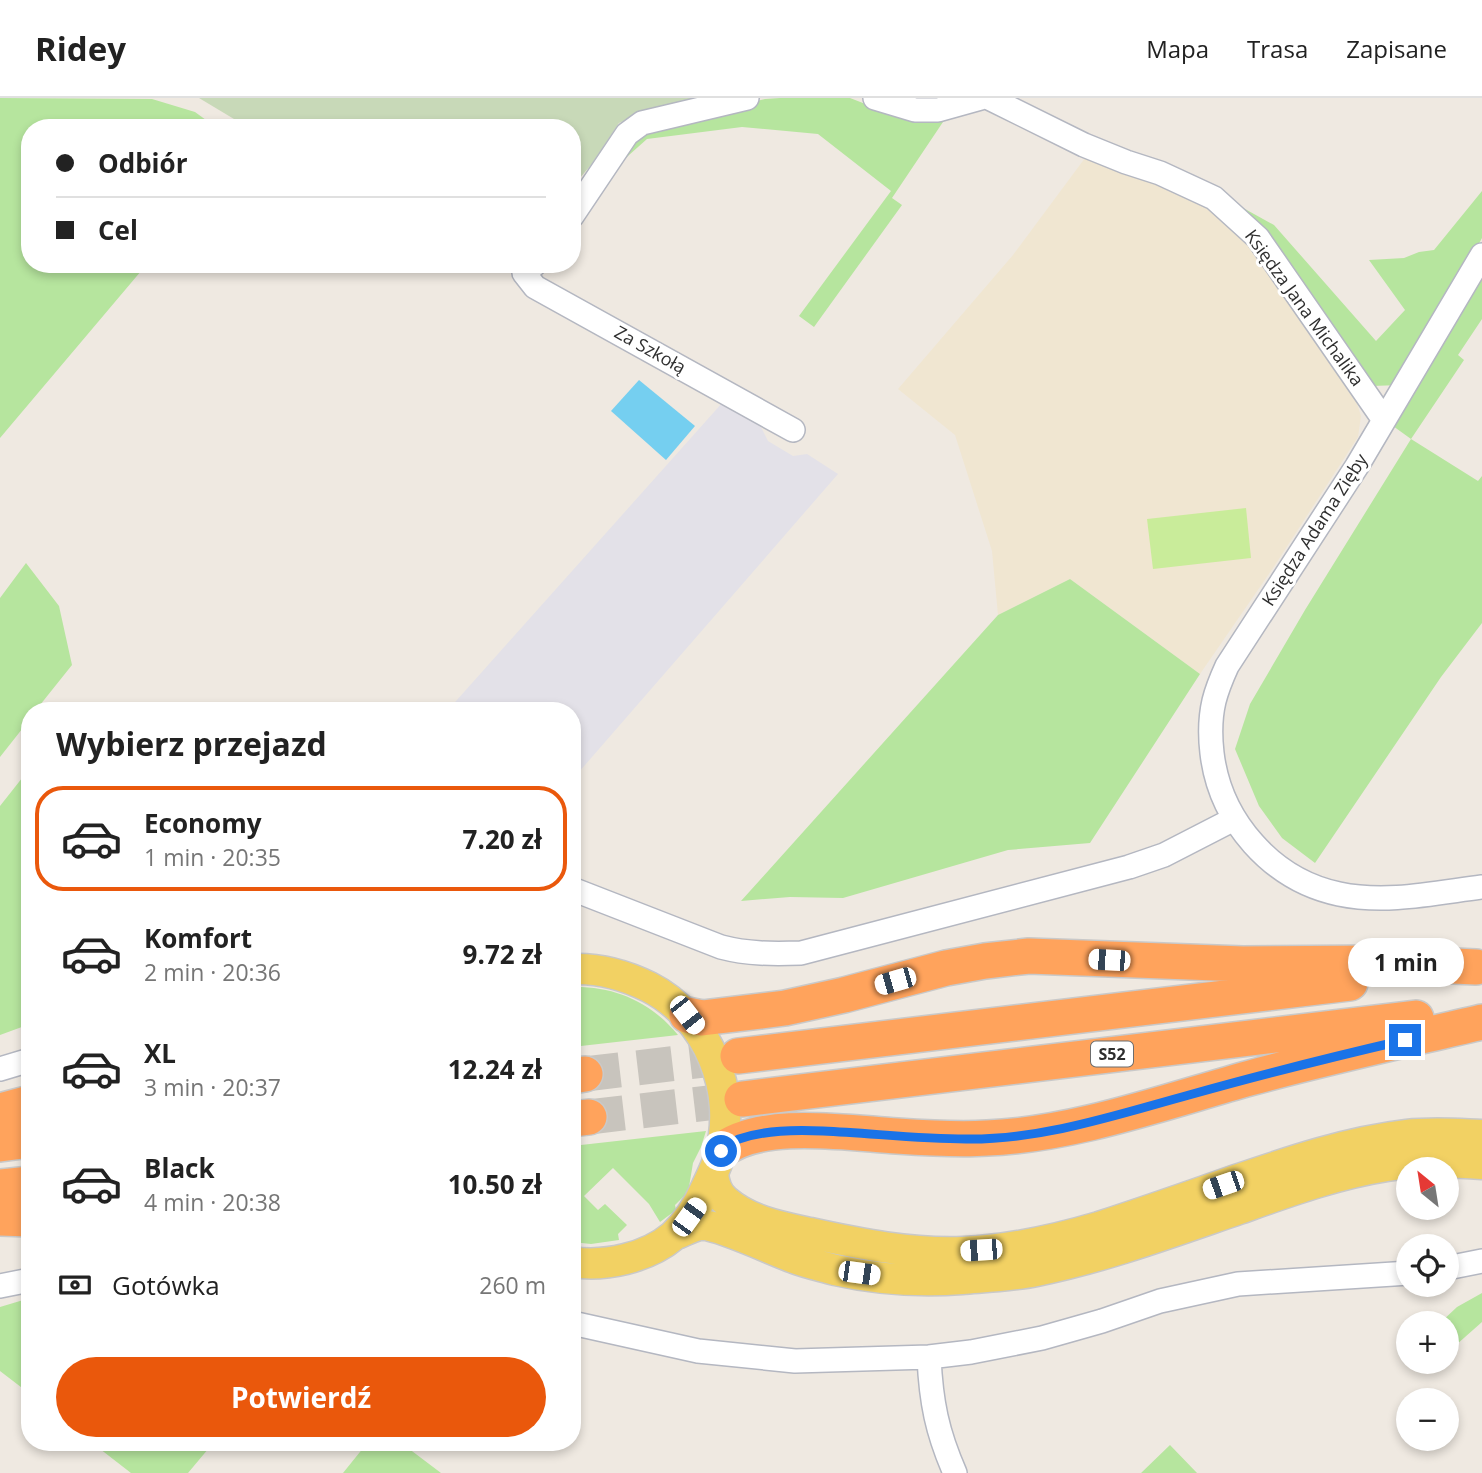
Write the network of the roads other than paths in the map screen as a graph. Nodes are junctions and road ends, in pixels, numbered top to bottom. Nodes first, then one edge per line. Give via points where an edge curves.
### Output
1 (747, 98) edge
2 (875, 98) edge
3 (981, 98) edge
4 (989, 98) edge
5 (581, 203) edge
6 (1482, 255) edge
7 (524, 273) edge
8 (1384, 421) junction
9 (793, 430) dead end
10 (1234, 819) junction
11 (1482, 887) edge
12 (581, 892) edge
13 (1479, 967) edge
14 (581, 968) edge
15 (1482, 1010) edge
16 (687, 1015) junction
17 (1482, 1022) edge
18 (738, 1056) tunnel mouth
19 (21, 1063) edge
20 (0, 1069) edge
21 (742, 1099) tunnel mouth
22 (21, 1105) edge
23 (0, 1111) edge
24 (1482, 1135) edge
25 (21, 1141) edge
26 (0, 1144) edge
27 (717, 1162) junction
28 (1482, 1164) edge
29 (21, 1185) edge
30 (0, 1187) edge
31 (0, 1218) edge
32 (21, 1219) edge
33 (674, 1235) junction
34 (1482, 1261) edge
35 (581, 1262) edge
36 (1459, 1266) edge
37 (1396, 1274) edge
38 (21, 1282) edge
39 (0, 1286) edge
40 (581, 1325) edge
41 (929, 1357) junction
42 (955, 1473) edge

1 - 5 street via 642,123 627,134
2 - 3 street via 915,110 938,110
4 - 8 street, Księdza Jana Michalika via 1084,145 1214,198 1258,238
6 - 8 street, Księdza Adama Zięby
7 - 9 street, Za Szkołą via 535,287
8 - 10 street, Księdza Adama Zięby via 1221,679 1211,742 1216,777
10 - 11 street, Księdza Adama Zięby via 1255,846 1284,871 1338,894 1394,897
10 - 12 street via 1164,855 1129,867 801,953 739,952
13 - 16 highway via 1029,956 946,968 785,1007 702,1018
13 - 18 highway
14 - 16 main road via 640,983 670,999
15 - 21 highway, S52
16 - 27 main road via 708,1046 722,1083 725,1122
17 - 27 highway via 1039,1133 967,1139 776,1132 731,1143
19 - 20 street
22 - 23 highway
24 - 27 main road via 1410,1135 1352,1145 1067,1237 962,1252 895,1249 771,1224 727,1202 716,1188
25 - 26 highway
27 - 33 main road via 698,1205
28 - 33 main road via 1419,1163 1362,1171 1074,1262 998,1276 886,1277 817,1265 701,1225
29 - 30 highway
31 - 32 highway
33 - 35 main road via 623,1259
34 - 36 street
37 - 41 street via 1238,1284 1160,1301 1042,1338
38 - 39 street
40 - 41 street via 698,1350 795,1362
41 - 42 street via 936,1422

